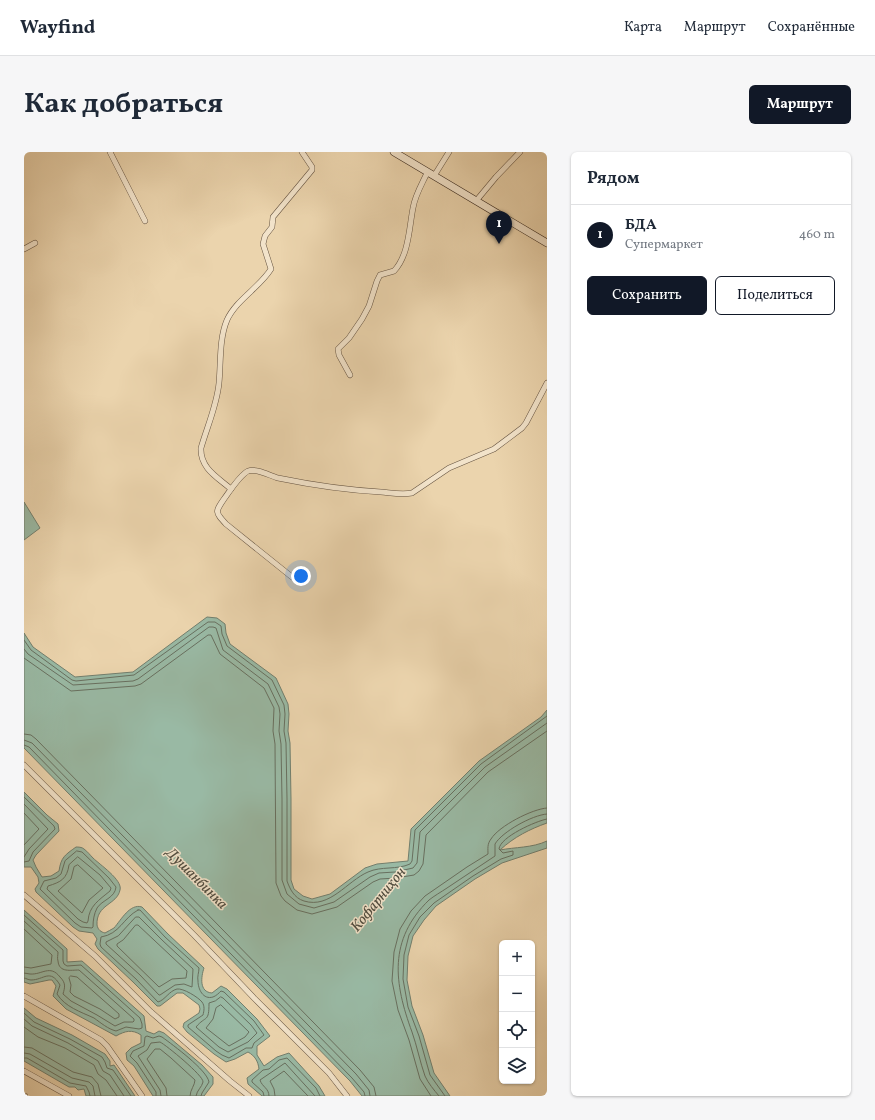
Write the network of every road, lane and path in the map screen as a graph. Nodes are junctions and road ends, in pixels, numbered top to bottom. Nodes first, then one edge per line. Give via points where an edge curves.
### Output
1 (110, 152) edge
2 (302, 152) edge
3 (394, 152) edge
4 (449, 152) edge
5 (520, 152) edge
6 (431, 174) junction
7 (476, 201) junction
8 (145, 221) dead end
9 (35, 243) dead end
10 (547, 243) edge
11 (24, 249) edge
12 (350, 374) dead end
13 (547, 383) edge
14 (231, 488) junction
15 (292, 577) dead end
16 (24, 765) edge
17 (24, 895) edge
18 (24, 996) edge
19 (24, 1071) edge
20 (69, 1096) edge
21 (142, 1096) edge
22 (248, 1096) edge
23 (347, 1096) edge

1 - 8 street
2 - 14 street via 312,170 273,217 272,227 263,241 271,269 230,314 224,329 219,384 200,455 206,468
3 - 6 main road
4 - 6 street
5 - 7 street
6 - 7 main road
6 - 12 street via 416,197 408,240 400,262 394,271 380,275 362,319 338,349
7 - 10 main road
9 - 11 street
13 - 14 street via 522,428 494,449 449,468 412,493 374,492 320,485 254,470 247,472
14 - 15 street via 218,507 218,516
16 - 23 street via 194,935 329,1074
17 - 22 street via 95,956 151,1012
18 - 21 street via 101,1040
19 - 20 street

